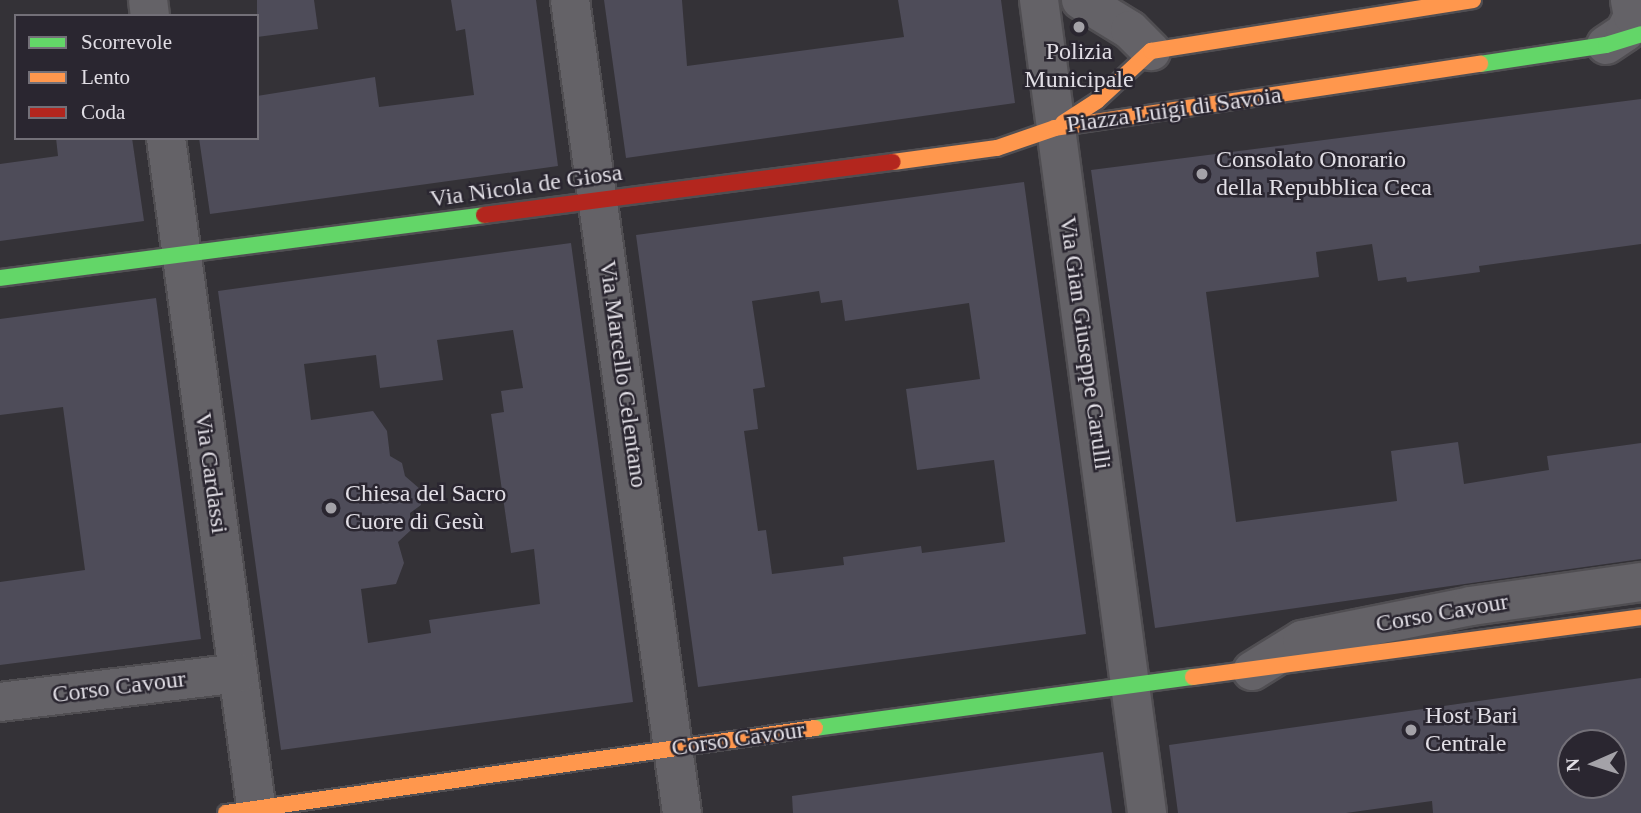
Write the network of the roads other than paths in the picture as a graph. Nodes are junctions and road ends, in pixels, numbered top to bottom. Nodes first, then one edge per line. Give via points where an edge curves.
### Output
1 (570, 0) edge
2 (1039, 0) edge
3 (1081, 0) edge
4 (1473, 0) edge
5 (1630, 0) edge
6 (1623, 40) edge
7 (1151, 51) junction
8 (1055, 128) junction
9 (166, 140) edge
10 (599, 200) junction
11 (182, 254) junction
12 (0, 278) edge
13 (1641, 582) edge
14 (1641, 617) edge
15 (1252, 671) junction
16 (238, 673) junction
17 (1131, 686) junction
18 (0, 702) edge
19 (673, 748) junction
20 (246, 812) edge
21 (682, 813) edge
22 (1147, 813) edge

1 - 10 street, Via Marcello Celentano
2 - 8 street, Via Gian Giuseppe Carulli
3 - 7 street via 1130,30
4 - 7 main road
5 - 6 street, Piazza Luigi di Savoia via 1633,16
6 - 8 main road, Piazza Luigi di Savoia
7 - 8 main road, Piazza Luigi di Savoia via 1097,101
8 - 10 main road, Via Nicola de Giosa via 997,148
8 - 17 street, Via Gian Giuseppe Carulli
9 - 11 street, Via Cardassi
10 - 11 main road, Via Nicola de Giosa
10 - 19 street, Via Marcello Celentano
11 - 12 main road, Via Nicola de Giosa
11 - 16 street, Via Cardassi
13 - 15 street, Corso Cavour via 1471,606 1303,640
14 - 15 main road, Corso Cavour
15 - 17 main road, Corso Cavour
16 - 18 street, Corso Cavour
16 - 20 street, Via Cardassi
17 - 19 main road, Corso Cavour
17 - 22 street, Via Gian Giuseppe Carulli
19 - 20 main road, Corso Cavour
19 - 21 street, Via Marcello Celentano

